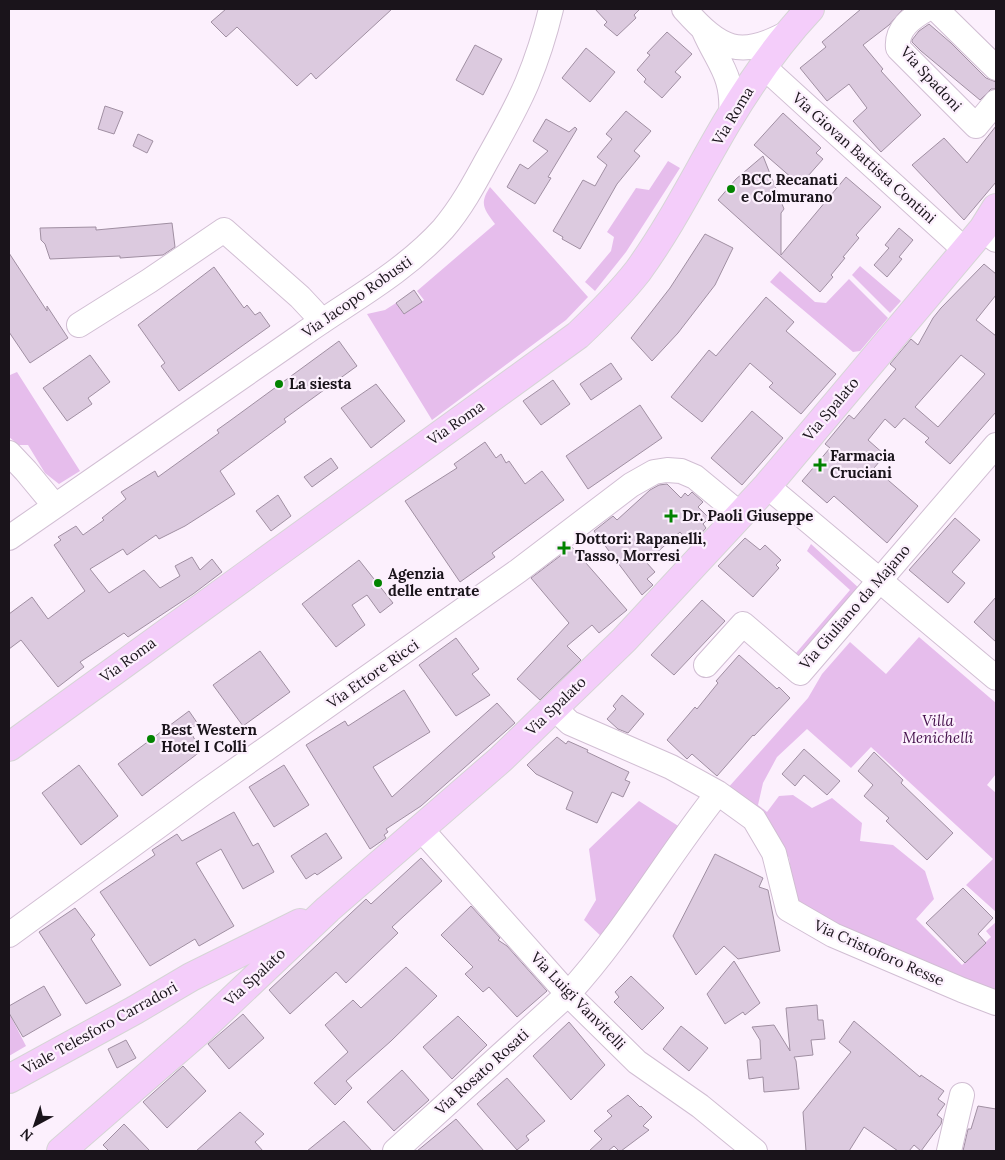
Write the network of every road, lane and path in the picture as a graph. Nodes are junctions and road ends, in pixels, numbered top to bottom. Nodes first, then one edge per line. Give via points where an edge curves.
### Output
1 (551, 9) edge
2 (684, 9) edge
3 (810, 9) edge
4 (927, 9) edge
5 (936, 9) edge
6 (704, 31) junction
7 (789, 32) junction
8 (764, 67) junction
9 (996, 68) edge
10 (996, 102) edge
11 (731, 116) junction
12 (992, 226) edge
13 (965, 250) junction
14 (321, 322) junction
15 (79, 325) dead end
16 (996, 445) edge
17 (9, 453) edge
18 (767, 486) junction
19 (54, 506) junction
20 (741, 515) junction
21 (9, 538) edge
22 (880, 580) junction
23 (706, 665) dead end
24 (996, 678) edge
25 (555, 709) junction
26 (9, 747) edge
27 (718, 793) junction
28 (421, 829) junction
29 (328, 910) junction
30 (9, 935) edge
31 (239, 953) junction
32 (259, 973) junction
33 (191, 977) junction
34 (568, 994) junction
35 (996, 1003) edge
36 (212, 1018) junction
37 (9, 1079) edge
38 (962, 1096) dead end
39 (61, 1151) edge
40 (395, 1151) edge
41 (755, 1151) edge
42 (949, 1151) edge

1 - 14 street, Via Jacopo Robusti via 526,85 462,205 415,257
2 - 6 street
3 - 7 main road, Via Roma
4 - 10 street, Via Spadoni via 905,25 897,40 898,48 976,126
5 - 9 street
6 - 7 street via 720,42 742,48 770,43
6 - 11 street via 729,82
7 - 8 main road, Via Roma
8 - 11 main road, Via Roma
8 - 13 street, Via Giovan Battista Contini
11 - 26 main road, Via Roma via 638,270 578,334
12 - 13 main road, Via Spalato
13 - 18 main road, Via Spalato
14 - 15 street via 300,297 224,230
14 - 19 street, Via Jacopo Robusti
16 - 22 street, Via Giuliano da Majano
17 - 19 street
18 - 20 main road, Via Spalato
18 - 22 street
19 - 21 street, Via Jacopo Robusti
20 - 25 main road, Via Spalato
20 - 30 street, Via Ettore Ricci via 695,477 681,471 654,472 631,485 518,572
22 - 23 street, Via Giuliano da Majano via 800,673 743,624
22 - 24 street
25 - 27 street, Via Cristoforo Resse via 570,723 671,767
25 - 28 main road, Via Spalato
27 - 34 street, Via Rosato Rosati via 601,957
27 - 35 street, Via Cristoforo Resse via 754,818 774,853 788,909 833,936
28 - 29 main road, Via Spalato
28 - 34 street, Via Luigi Vanvitelli
29 - 31 main road, Viale Telesforo Carradori
29 - 32 main road, Via Spalato
31 - 32 main road via 235,957 239,970 248,975
31 - 33 main road, Viale Telesforo Carradori
32 - 36 main road, Via Spalato
33 - 36 main road, Viale Telesforo Carradori via 209,976 221,987 223,1000
33 - 37 main road, Viale Telesforo Carradori
34 - 40 street, Via Rosato Rosati
34 - 41 street, Via Luigi Vanvitelli via 637,1062 700,1106
36 - 39 main road, Via Spalato
38 - 42 street

